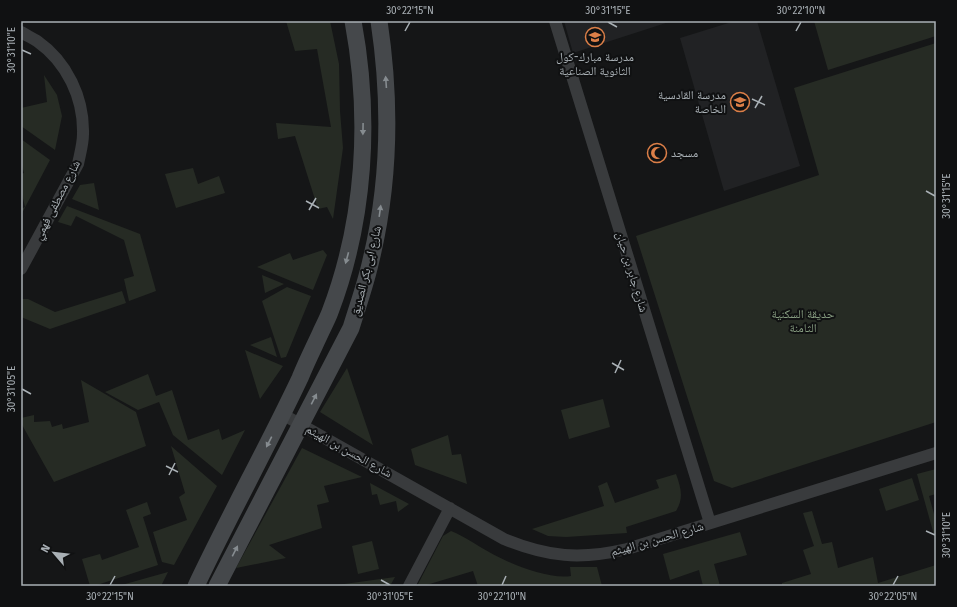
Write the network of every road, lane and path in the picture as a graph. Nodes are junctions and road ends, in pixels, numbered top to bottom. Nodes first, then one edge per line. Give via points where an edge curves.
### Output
1 (353, 21) edge
2 (379, 21) edge
3 (555, 21) edge
4 (21, 32) edge
5 (21, 269) edge
6 (282, 414) junction
7 (301, 425) junction
8 (936, 453) edge
9 (450, 508) junction
10 (710, 523) junction
11 (196, 586) edge
12 (217, 586) edge
13 (409, 586) edge

1 -> 6 main road, شارع ابى بكر الصديق via 359,56 364,124 355,220 349,252 330,314
7 -> 2 main road, شارع ابى بكر الصديق via 351,328 368,274 378,226 386,156 387,119 386,82
3 - 10 street, شارع جابر بن حيان
4 - 5 street, شارع مصطفى فهمي via 47,49 71,81 80,107 83,134 78,164
6 - 7 street, شارع الحسن بن الهيثم
6 -> 11 main road, شارع ابى بكر الصديق
7 - 9 street, شارع الحسن بن الهيثم
12 -> 7 main road, شارع ابى بكر الصديق
8 - 10 street, شارع الحسن بن الهيثم
9 - 10 street, شارع الحسن بن الهيثم via 504,539 537,551 572,556 615,552
9 - 13 street

